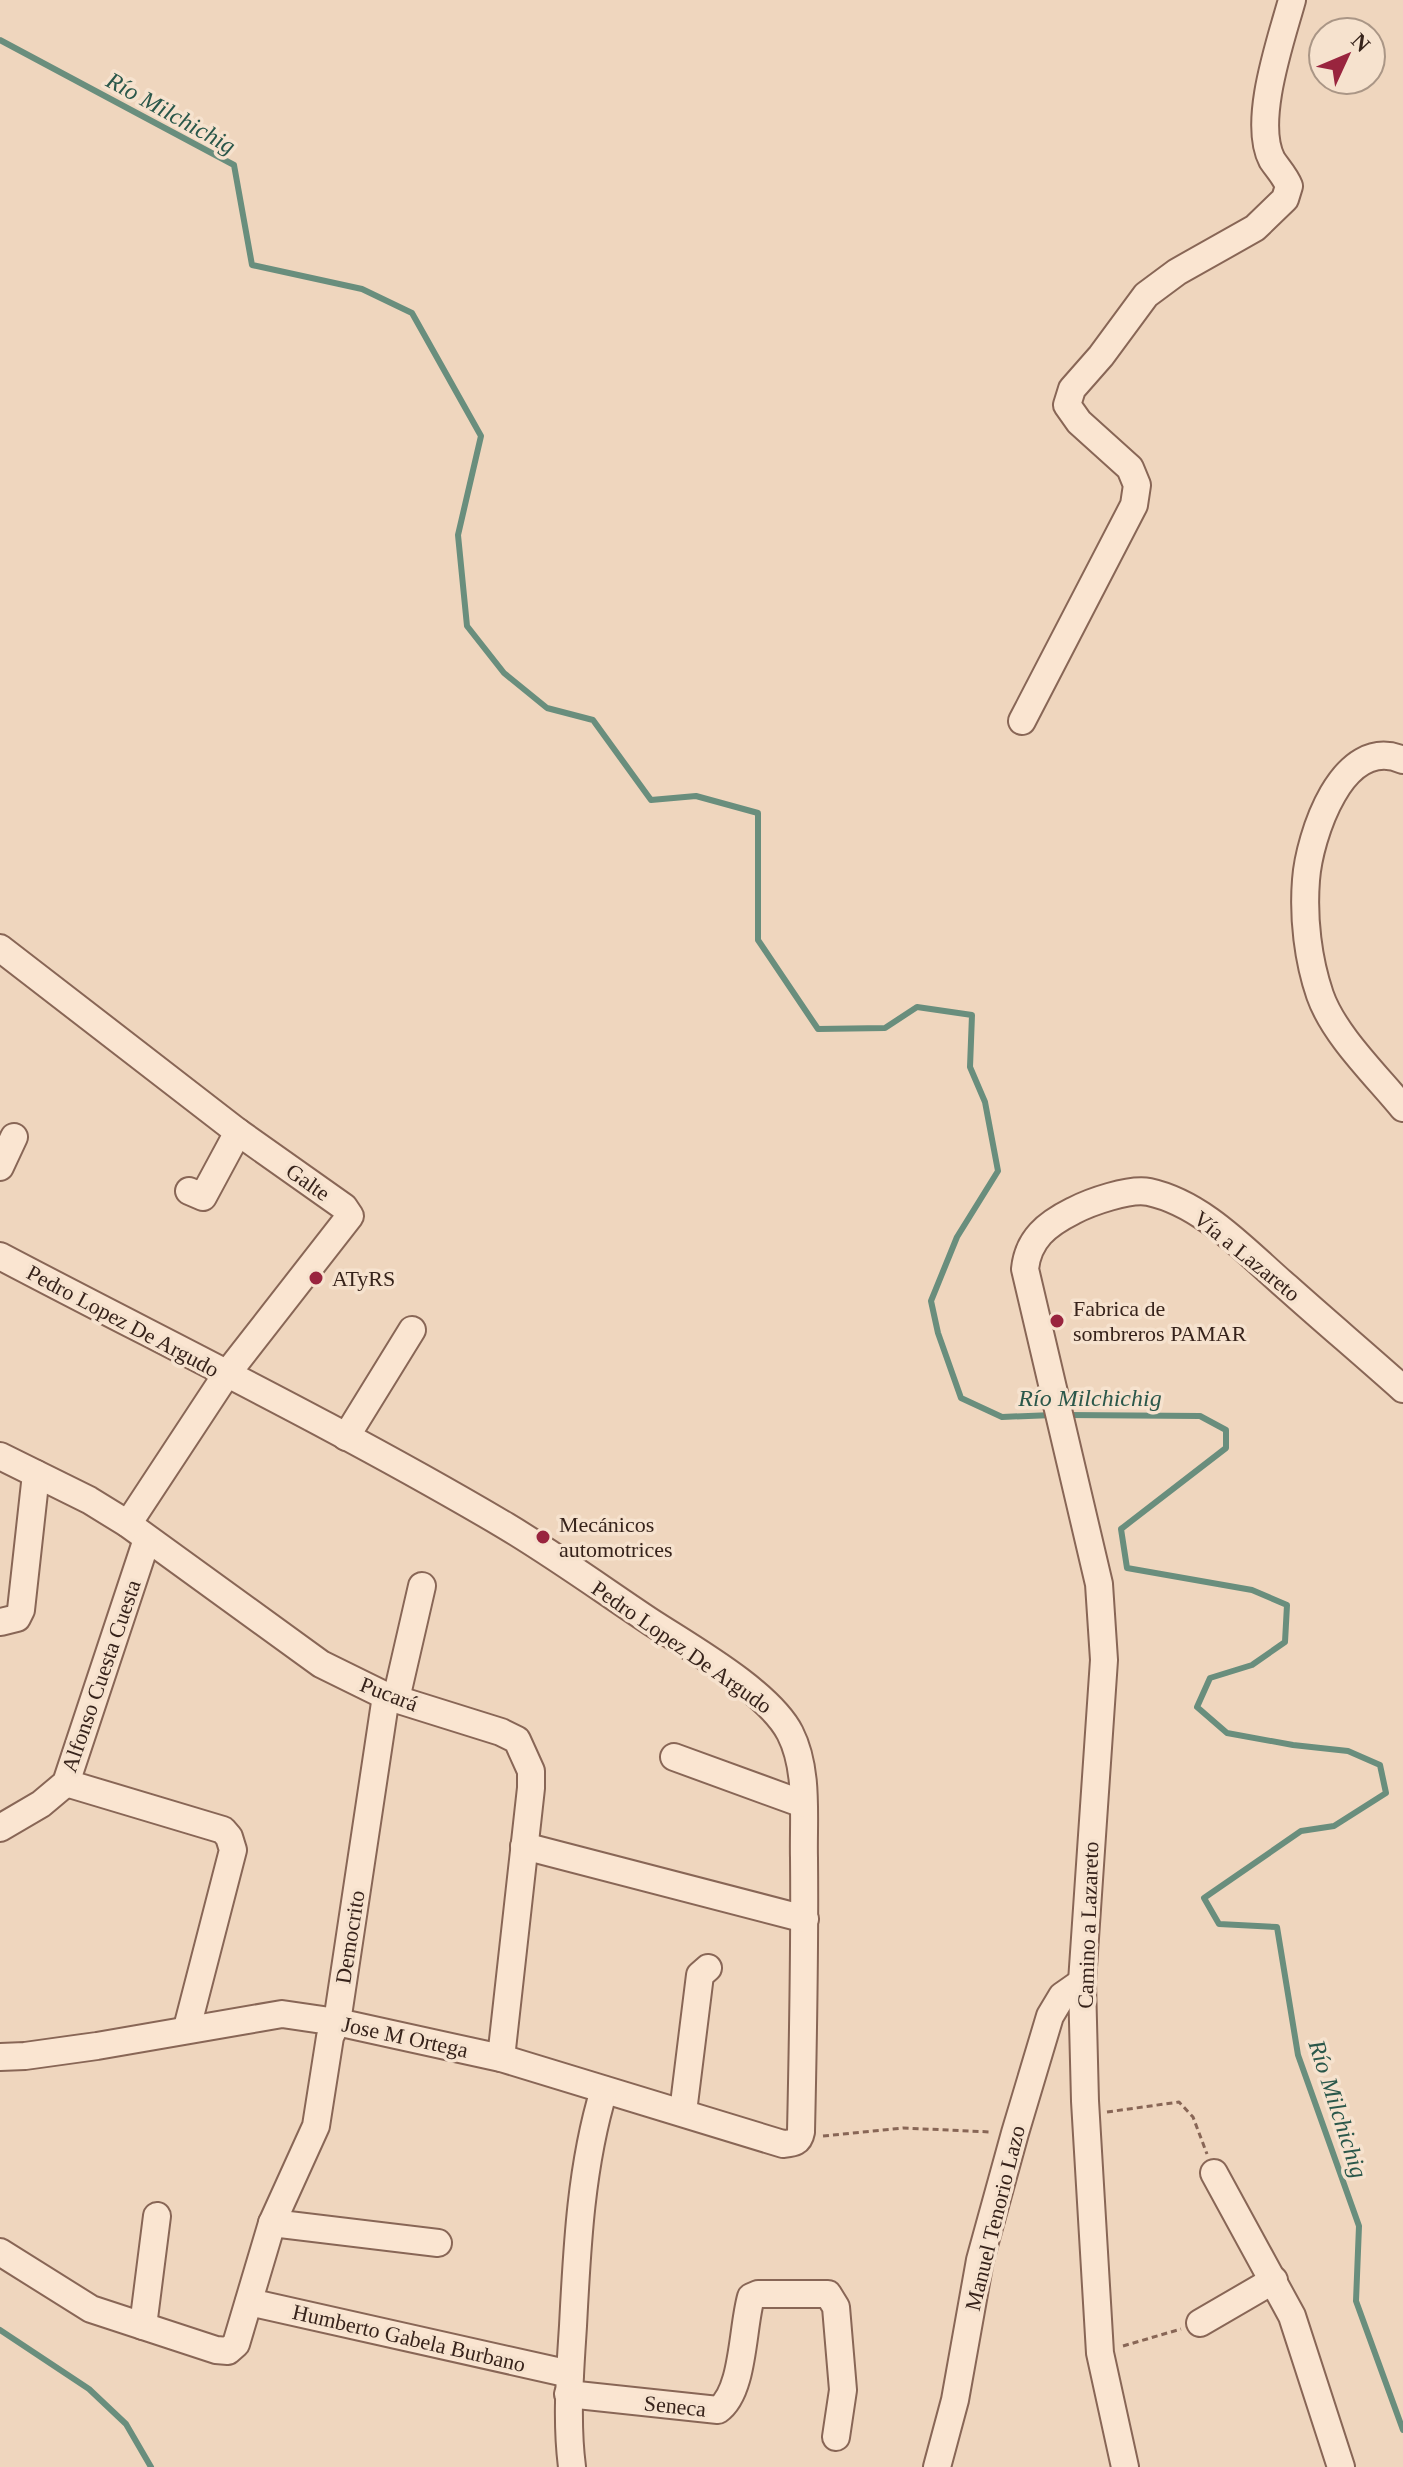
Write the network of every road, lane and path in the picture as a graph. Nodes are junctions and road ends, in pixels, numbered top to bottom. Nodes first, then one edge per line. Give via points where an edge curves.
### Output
1 (1292, 0) edge
2 (1022, 721) dead end
3 (1401, 758) edge
4 (0, 948) edge
5 (1403, 1108) edge
6 (238, 1132) junction
7 (14, 1137) dead end
8 (0, 1167) edge
9 (189, 1191) dead end
10 (0, 1256) edge
11 (412, 1330) dead end
12 (226, 1375) junction
13 (1053, 1385) joint
14 (1403, 1389) edge
15 (346, 1437) junction
16 (0, 1456) edge
17 (36, 1474) junction
18 (138, 1531) junction
19 (422, 1586) dead end
20 (1, 1622) edge
21 (391, 1698) junction
22 (674, 1757) dead end
23 (66, 1783) junction
24 (803, 1804) junction
25 (0, 1828) edge
26 (524, 1846) junction
27 (805, 1919) junction
28 (708, 1968) dead end
29 (1082, 1982) junction
30 (337, 2022) junction
31 (187, 2028) junction
32 (0, 2057) edge
33 (501, 2058) junction
34 (604, 2090) junction
35 (683, 2112) junction
36 (1088, 2114) junction
37 (1015, 2133) junction
38 (800, 2139) junction
39 (1214, 2173) joint
40 (157, 2216) dead end
41 (272, 2223) junction
42 (438, 2243) dead end
43 (0, 2252) edge
44 (1274, 2280) junction
45 (249, 2302) junction
46 (1200, 2323) joint
47 (143, 2326) junction
48 (1100, 2353) junction
49 (569, 2384) junction
50 (836, 2437) dead end
51 (572, 2467) edge
52 (937, 2467) edge
53 (1125, 2467) edge
54 (1341, 2467) edge

1 - 2 street via 1265,101 1272,159 1289,186 1285,199 1255,228 1146,295 1072,389 1067,405 1079,422 1130,468 1137,485 1134,505
3 - 5 street via 1385,756 1356,765 1343,778 1317,824 1305,895 1311,965 1331,1020
4 - 6 street, Galte
6 - 9 street via 203,1197
6 - 12 street, Galte via 350,1216
7 - 8 street
10 - 12 street, Pedro Lopez De Argudo
11 - 15 street
12 - 15 street, Pedro Lopez De Argudo
12 - 18 street, Galte
13 - 14 street, Vía a Lazareto via 1025,1269 1027,1253 1049,1224 1076,1209 1148,1192 1179,1202 1224,1233
13 - 29 street, Camino a Lazareto via 1099,1584 1104,1660
15 - 24 street, Pedro Lopez De Argudo via 508,1527 765,1702 780,1716 795,1744
16 - 17 street, Pucará
17 - 18 street, Pucará
17 - 20 street via 21,1610 17,1618
18 - 21 street, Pucará via 321,1664
18 - 23 street, Alfonso Cuesta Cuesta
19 - 21 street, Democrito
21 - 26 street, Pucará via 517,1740 531,1771
21 - 30 street, Democrito
22 - 24 street
23 - 25 street, Alfonso Cuesta Cuesta
23 - 31 street via 223,1830 229,1837 233,1850
24 - 27 street, Pedro Lopez De Argudo
26 - 27 street
26 - 33 street, Pucará
27 - 38 street, Pedro Lopez De Argudo
28 - 35 street via 700,1975
29 - 36 street, Camino a Lazareto
29 - 37 street, Manuel Tenorio Lazo via 1062,1996 1050,2016
30 - 31 street, Jose M Ortega via 282,2014
30 - 33 street, Jose M Ortega
30 - 41 street, Democrito via 316,2126
31 - 32 street, Jose M Ortega
33 - 34 street, Jose M Ortega
34 - 35 street, Jose M Ortega
34 - 49 street via 591,2135
35 - 38 street, Jose M Ortega via 783,2144
36 - 39 path via 1179,2102 1193,2117
36 - 48 street, Camino a Lazareto
37 - 38 path via 903,2128
37 - 52 street, Manuel Tenorio Lazo via 980,2260
39 - 44 street
40 - 47 street
41 - 42 street
41 - 45 street, Democrito
43 - 47 street via 91,2309
44 - 46 street
44 - 54 street via 1292,2316
45 - 47 street, Democrito via 236,2344 228,2351
45 - 49 street, Humberto Gabela Burbano
46 - 48 path
48 - 53 street, Camino a Lazareto
49 - 50 street, Seneca via 718,2410 734,2389 751,2297 828,2294 836,2307 843,2390
49 - 51 street

